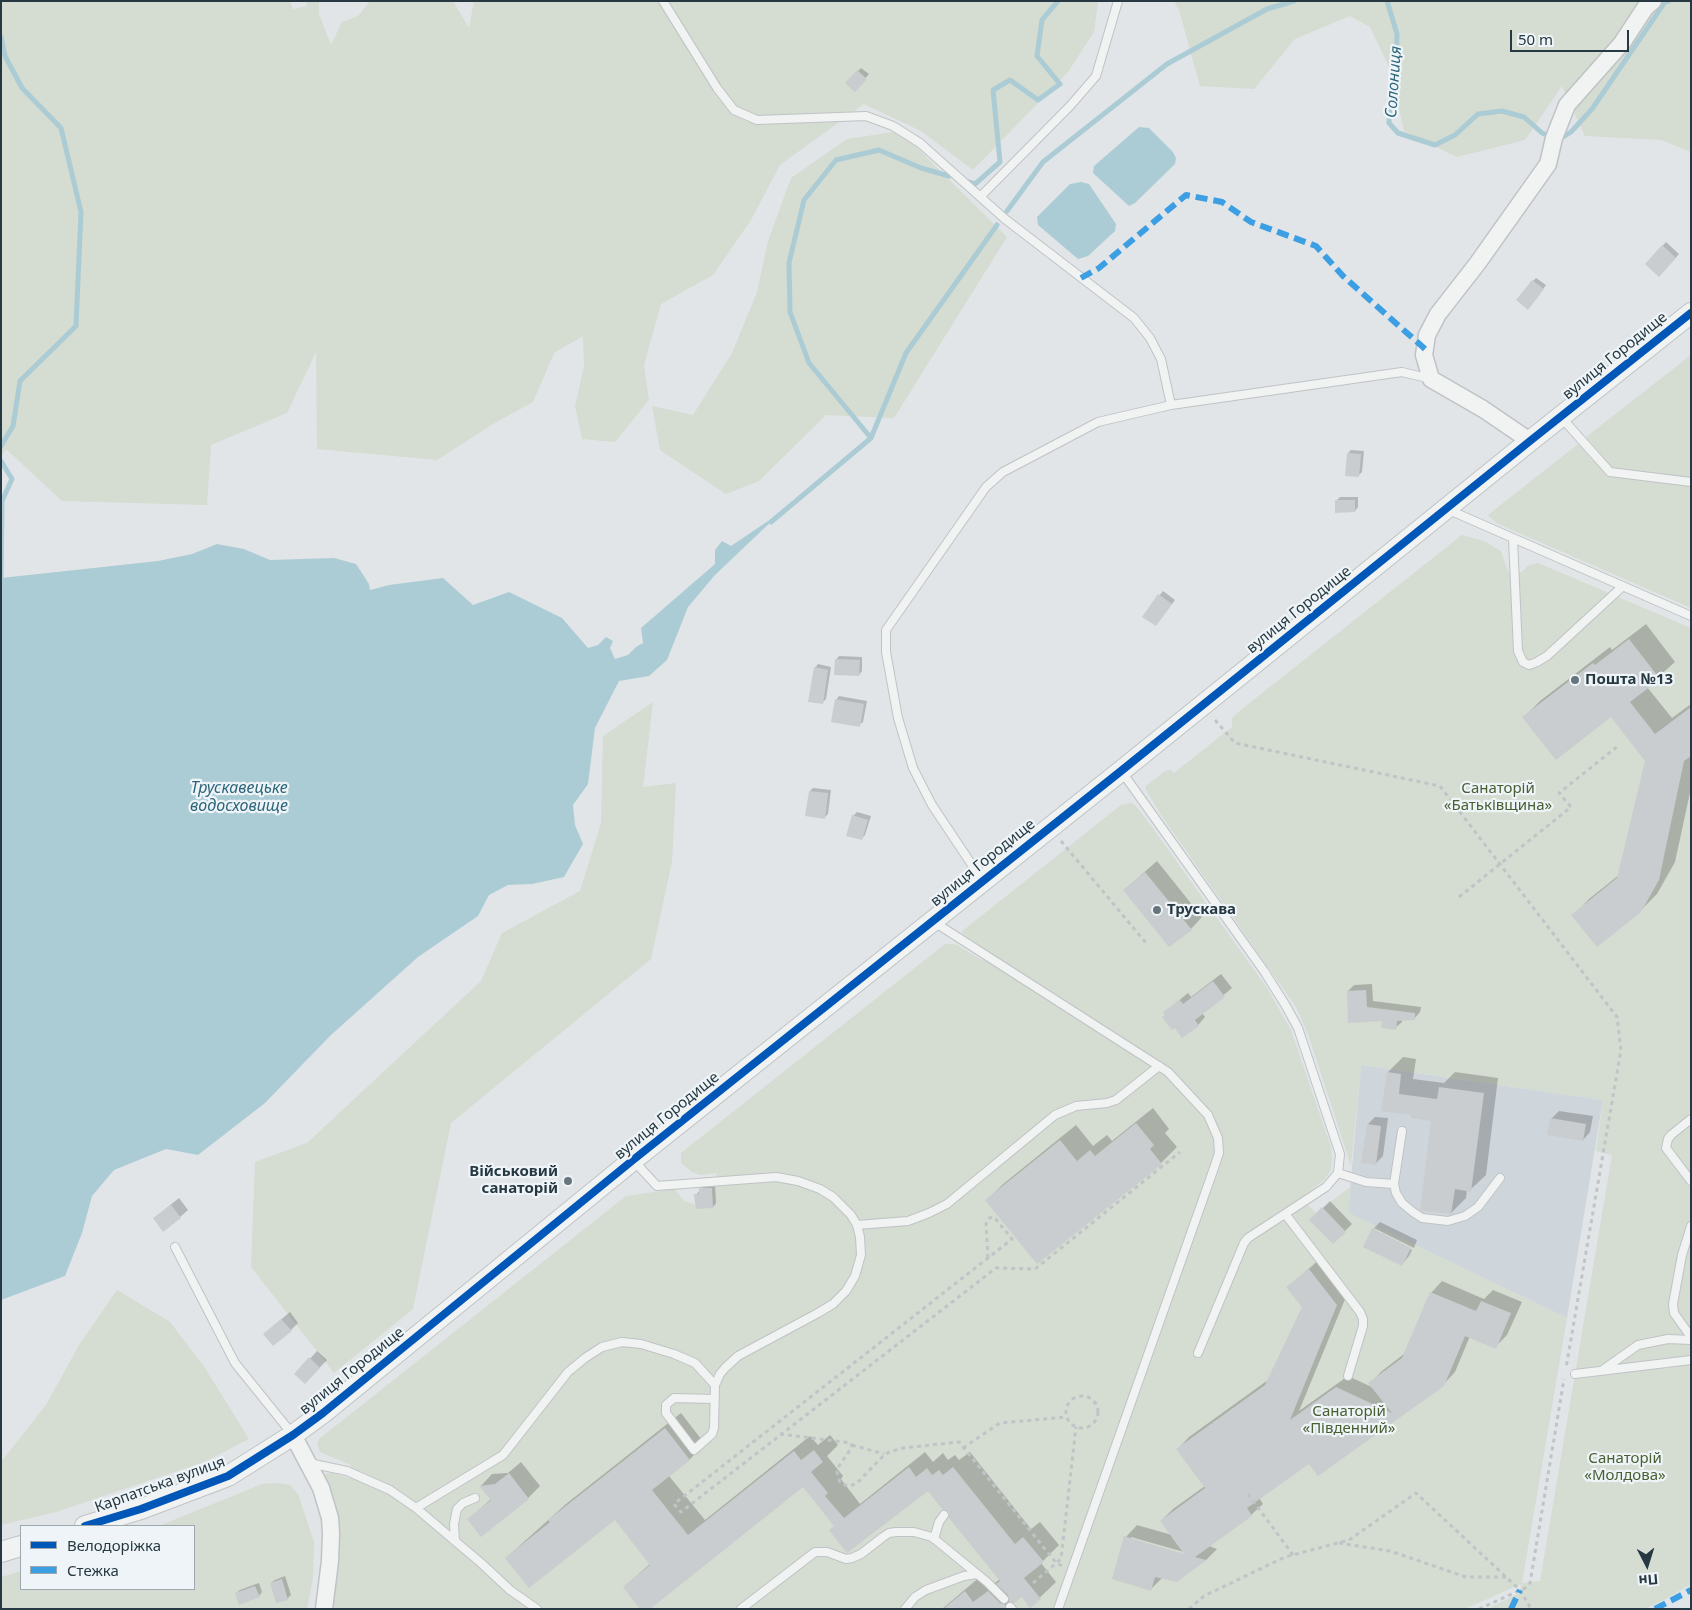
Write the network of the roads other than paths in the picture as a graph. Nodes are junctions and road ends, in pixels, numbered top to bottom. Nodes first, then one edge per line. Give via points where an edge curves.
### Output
1 (663, 1) edge
2 (1118, 1) edge
3 (1653, 1) edge
4 (980, 197) junction
5 (1691, 313) edge
6 (1431, 379) junction
7 (1171, 405) junction
8 (1561, 417) junction
9 (1530, 441) junction
10 (1691, 482) edge
11 (1447, 509) junction
12 (1513, 539) junction
13 (1623, 586) junction
14 (1691, 616) edge
15 (1121, 771) junction
16 (982, 880) junction
17 (932, 921) junction
18 (1159, 1066) junction
19 (1691, 1119) edge
20 (1402, 1131) dead end
21 (633, 1160) junction
22 (1338, 1173) junction
23 (1500, 1178) dead end
24 (1691, 1181) edge
25 (1394, 1184) junction
26 (1286, 1215) junction
27 (857, 1225) junction
28 (1691, 1226) edge
29 (176, 1247) dead end
30 (1691, 1339) edge
31 (1198, 1353) dead end
32 (1691, 1360) edge
33 (1600, 1371) junction
34 (1575, 1374) dead end
35 (1348, 1376) dead end
36 (715, 1385) junction
37 (715, 1399) junction
38 (293, 1435) junction
39 (309, 1463) junction
40 (475, 1498) dead end
41 (416, 1508) junction
42 (944, 1515) dead end
43 (88, 1525) edge
44 (934, 1539) junction
45 (455, 1542) junction
46 (20, 1546) edge
47 (1, 1552) edge
48 (977, 1574) junction
49 (1004, 1599) dead end
50 (324, 1609) edge
51 (537, 1609) edge
52 (741, 1609) edge
53 (905, 1609) edge
54 (1058, 1609) edge

1 - 4 lane via 734,110 757,120 866,116 893,126 920,143
2 - 4 lane via 1096,76
3 - 6 street via 1622,43 1567,105 1548,164 1426,334 1424,355
4 - 7 lane via 1134,318 1161,359
5 - 8 street, вулиця Городище
6 - 7 lane via 1402,372
6 - 9 street
7 - 16 lane via 1098,422 1003,472 986,487 886,630 886,652 898,718 913,768 932,805
8 - 9 street, вулиця Городище
8 - 10 lane via 1610,472
9 - 11 street, вулиця Городище
11 - 12 lane
11 - 15 street, вулиця Городище
12 - 13 lane
12 - 13 lane via 1518,651 1523,662 1530,665 1547,656
13 - 14 lane
15 - 16 street, вулиця Городище
15 - 22 lane via 1264,971 1298,1028 1340,1154
16 - 17 street, вулиця Городище
17 - 18 lane
17 - 21 street, вулиця Городище
18 - 27 lane via 1116,1100 1076,1106 1055,1115 947,1204 929,1214 908,1221
18 - 54 lane via 1208,1115 1218,1138 1219,1153
19 - 24 lane via 1670,1135 1666,1144
20 - 25 lane
21 - 27 lane via 658,1186 776,1177 798,1181 834,1197
21 - 38 street, вулиця Городище
22 - 25 lane via 1366,1182
22 - 26 lane via 1326,1187
23 - 25 lane via 1478,1207 1465,1216 1448,1221 1422,1218 1413,1212 1402,1203
26 - 31 lane via 1248,1238 1244,1244
26 - 35 lane via 1363,1319
27 - 36 lane via 861,1255 855,1276 846,1291 833,1304 738,1356 720,1374
28 - 30 lane via 1673,1304 1678,1321
29 - 38 lane via 235,1363
30 - 33 lane via 1668,1339 1638,1345
32 - 33 lane
33 - 34 lane
36 - 37 lane
36 - 41 lane via 696,1363 674,1354 622,1342 602,1347 568,1372 503,1455
37 - 37 lane via 712,1434 694,1450 666,1414 666,1405 674,1398
38 - 39 street
38 - 43 street, Карпатська вулиця via 219,1480
39 - 41 lane via 347,1471 390,1490
39 - 50 street via 330,1518 332,1533
40 - 45 lane via 457,1509
41 - 45 lane
42 - 44 lane
44 - 48 lane
44 - 52 lane via 914,1532 889,1533 861,1554 846,1560 826,1552 815,1552
45 - 51 lane
46 - 47 street
48 - 49 lane
48 - 53 lane via 926,1590

